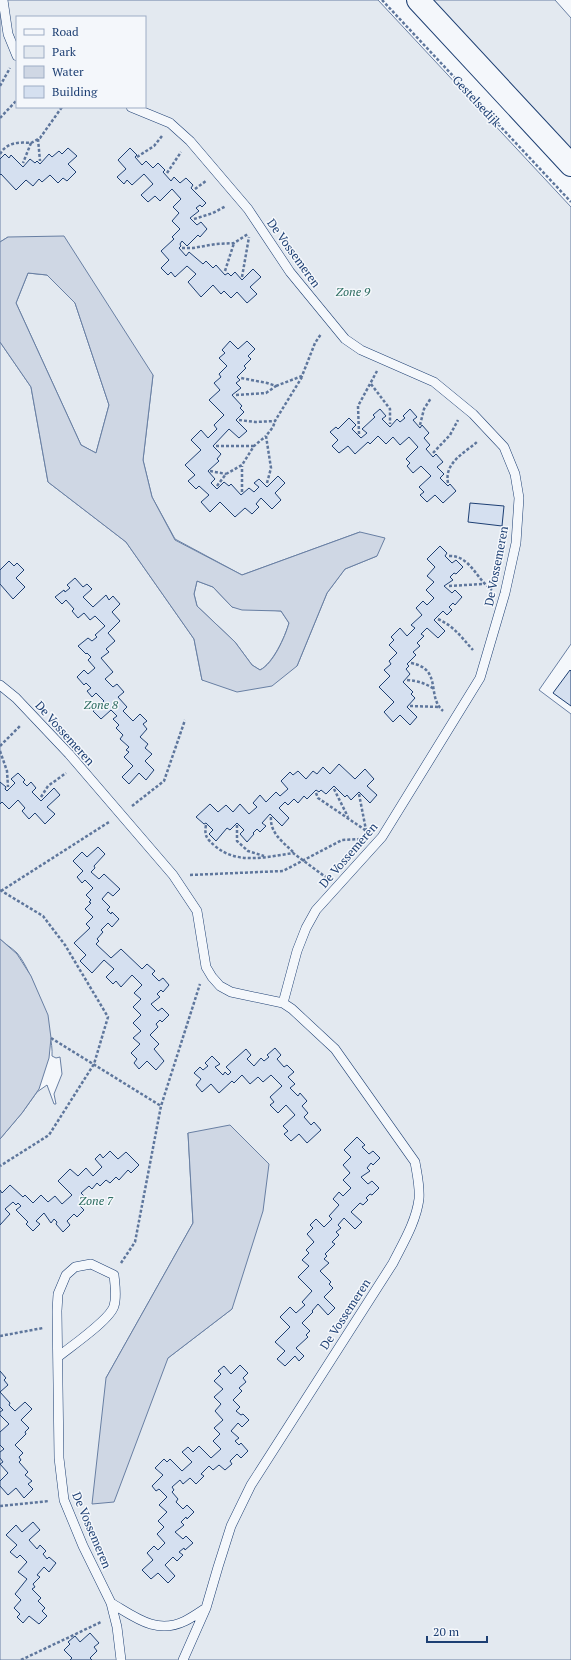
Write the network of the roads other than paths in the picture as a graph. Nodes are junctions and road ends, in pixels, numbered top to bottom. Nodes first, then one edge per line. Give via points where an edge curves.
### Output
1 (3, 0) edge
2 (418, 0) edge
3 (16, 53) edge
4 (132, 108) edge
5 (571, 165) edge
6 (0, 685) edge
7 (283, 1003) junction
8 (58, 1357) junction
9 (111, 1603) junction
10 (206, 1608) junction
11 (121, 1660) edge
12 (183, 1660) edge

1 - 3 lane via 8,34
2 - 5 main road
4 - 7 lane, De Vossemeren via 172,124 188,140 248,209 290,272 345,339 361,350 434,382 466,408 504,447 516,474 519,498 516,543 504,599 480,678 377,838 316,910 297,951
6 - 7 lane, De Vossemeren via 16,698 79,765 173,875 197,911 206,967 220,986 231,992
7 - 10 lane, De Vossemeren via 335,1049 415,1162 419,1179 419,1199 409,1232 392,1262 252,1485 232,1526
8 - 8 lane, De Vossemeren via 103,1322 114,1308 114,1275 91,1264 75,1267 66,1275 58,1294
8 - 9 lane, De Vossemeren via 59,1458 64,1500
9 - 10 lane via 147,1624 165,1627 185,1621
9 - 11 lane, De Vossemeren
10 - 12 lane, De Vossemeren

